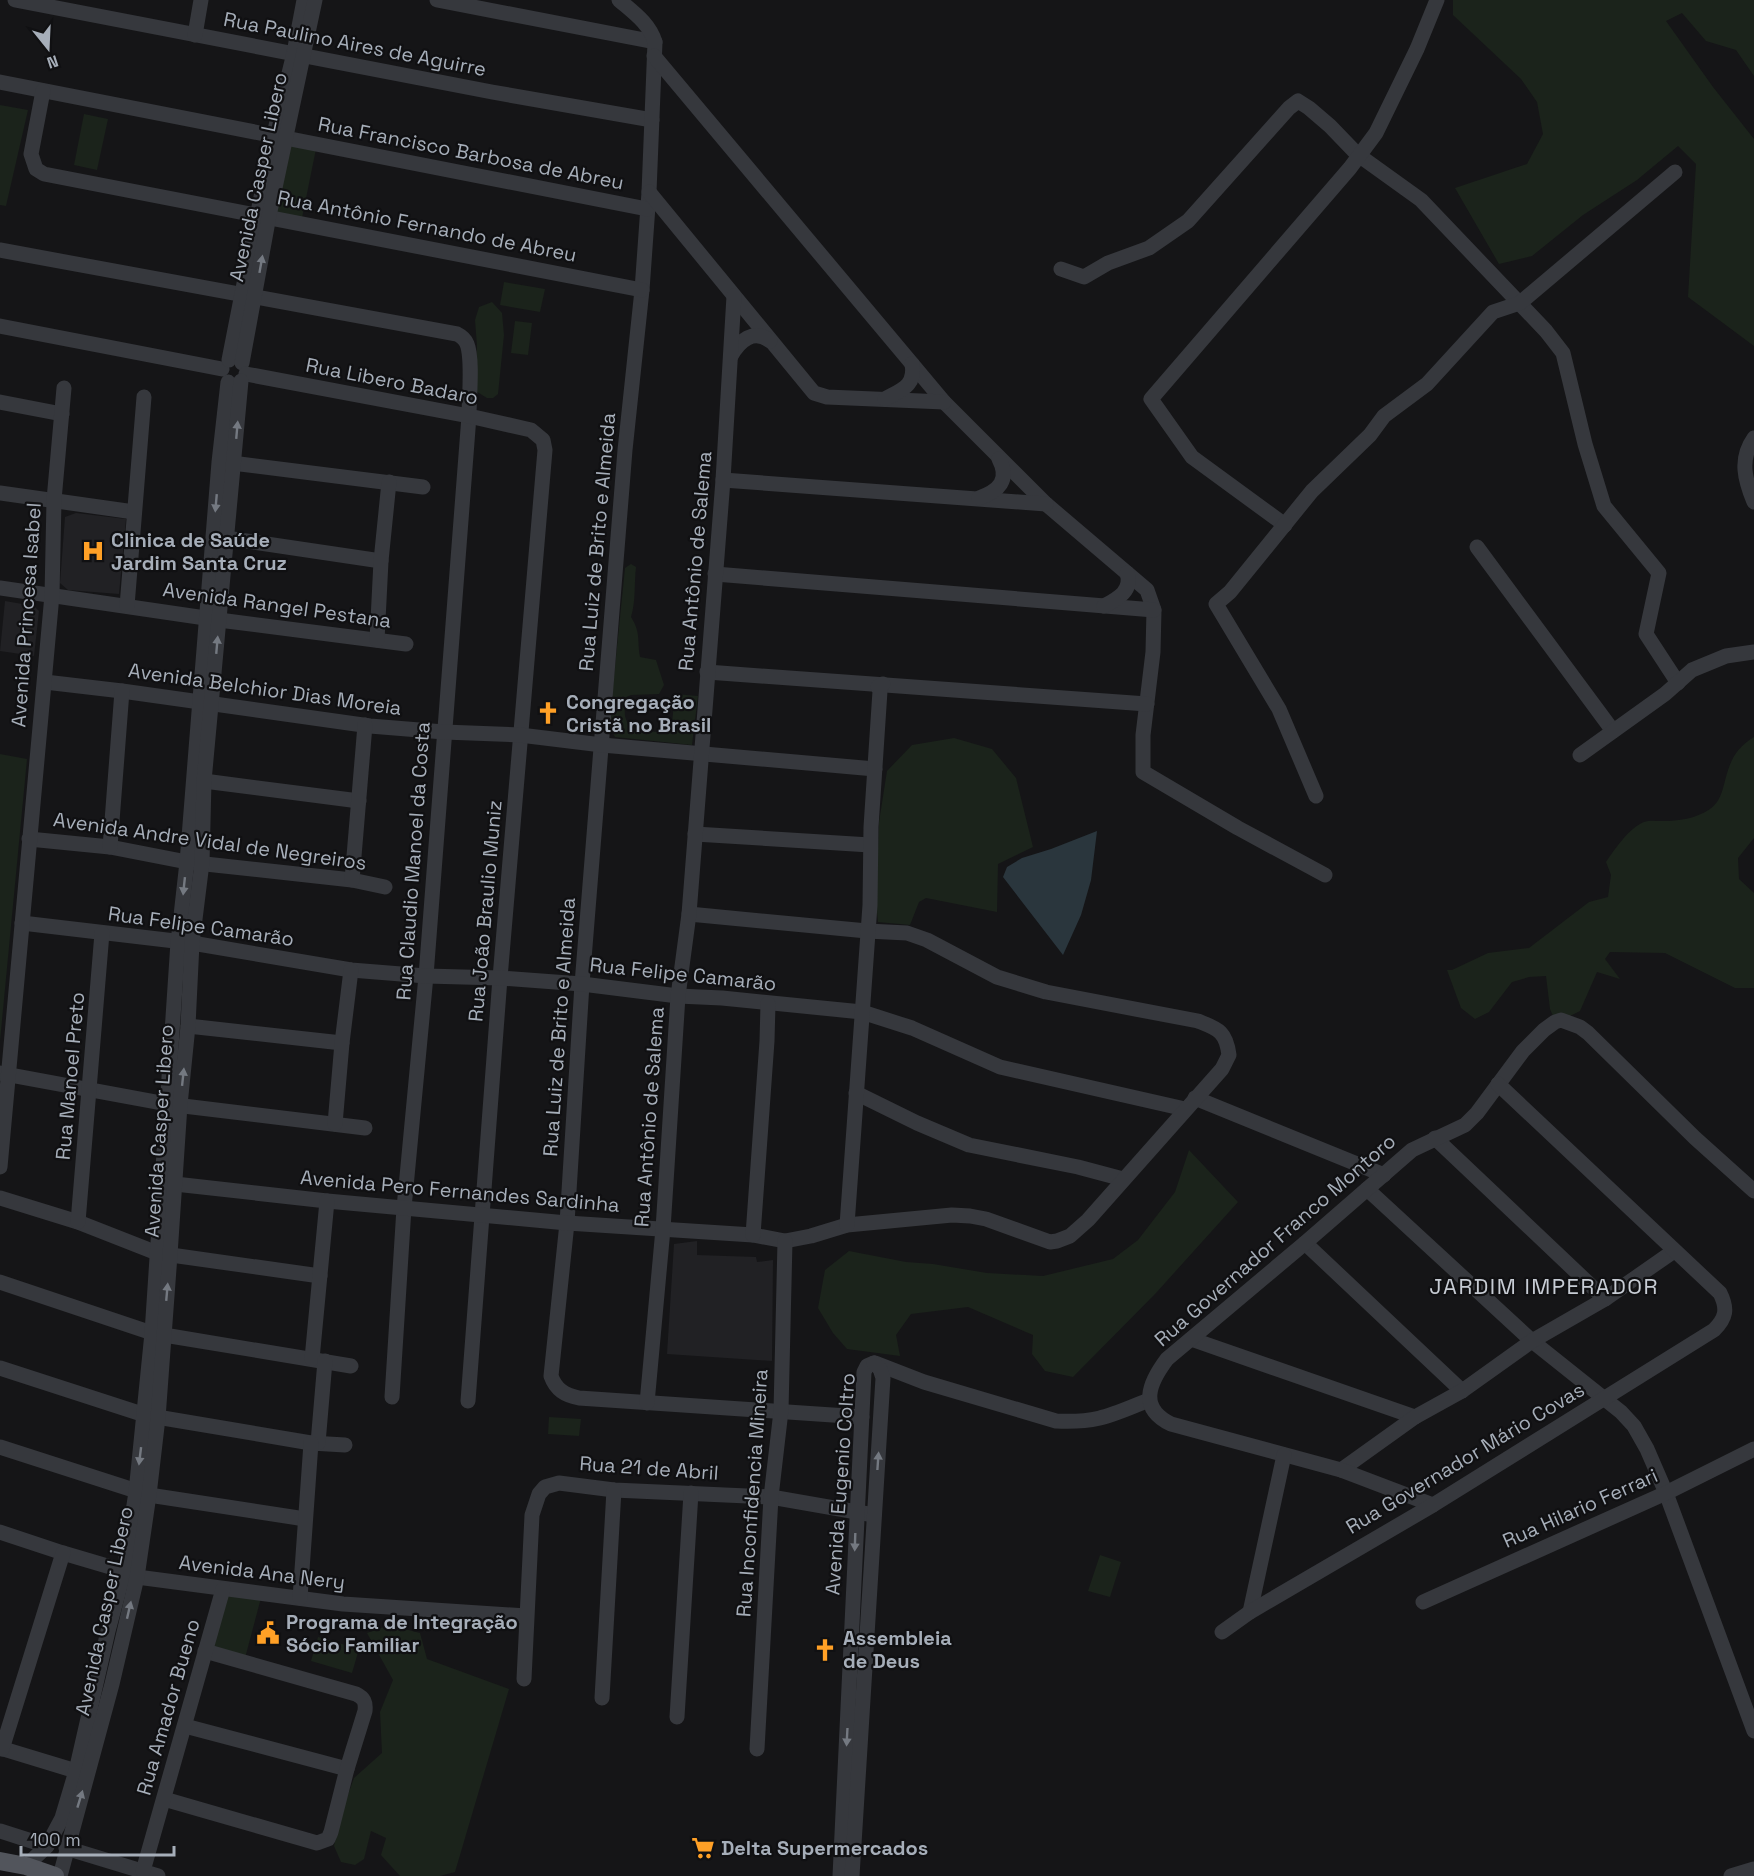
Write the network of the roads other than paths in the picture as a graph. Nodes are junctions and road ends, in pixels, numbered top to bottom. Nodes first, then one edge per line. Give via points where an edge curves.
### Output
1 (15, 0) edge
2 (101, 0) edge
3 (201, 0) edge
4 (304, 0) edge
5 (315, 0) edge
6 (437, 0) edge
7 (619, 0) edge
8 (1437, 0) edge
9 (98, 16) junction
10 (195, 34) junction
11 (655, 49) junction
12 (299, 54) junction
13 (0, 82) edge
14 (43, 91) junction
15 (652, 120) junction
16 (281, 138) junction
17 (1359, 156) junction
18 (1675, 172) dead end
19 (649, 192) junction
20 (647, 209) junction
21 (264, 216) junction
22 (0, 250) edge
23 (1061, 269) dead end
24 (642, 290) junction
25 (248, 296) junction
26 (734, 296) junction
27 (1520, 303) junction
28 (0, 326) edge
29 (771, 340) junction
30 (730, 357) junction
31 (912, 364) junction
32 (235, 371) junction
33 (64, 388) dead end
34 (144, 397) dead end
35 (885, 399) junction
36 (0, 402) edge
37 (944, 402) junction
38 (62, 414) junction
39 (469, 416) junction
40 (531, 430) joint
41 (1754, 438) edge
42 (998, 456) junction
43 (227, 463) junction
44 (723, 480) junction
45 (389, 482) junction
46 (423, 487) dead end
47 (0, 493) edge
48 (977, 499) junction
49 (54, 500) junction
50 (1754, 502) edge
51 (1046, 504) junction
52 (134, 512) junction
53 (1285, 525) junction
54 (226, 538) junction
55 (1477, 546) dead end
56 (381, 561) junction
57 (1127, 573) junction
58 (715, 574) junction
59 (0, 588) edge
60 (52, 595) junction
61 (127, 606) junction
62 (1103, 606) junction
63 (1154, 610) junction
64 (213, 619) junction
65 (377, 640) junction
66 (406, 644) dead end
67 (1754, 652) edge
68 (707, 672) junction
69 (45, 682) junction
70 (1678, 682) junction
71 (883, 684) junction
72 (122, 691) junction
73 (205, 703) junction
74 (1147, 704) junction
75 (365, 725) junction
76 (1613, 731) junction
77 (444, 732) junction
78 (520, 735) junction
79 (602, 745) junction
80 (701, 753) junction
81 (1580, 755) dead end
82 (875, 769) junction
83 (204, 781) junction
84 (1316, 796) dead end
85 (359, 801) junction
86 (695, 834) junction
87 (29, 839) junction
88 (870, 845) junction
89 (110, 847) junction
90 (195, 863) junction
91 (1325, 876) dead end
92 (352, 880) junction
93 (385, 887) dead end
94 (689, 914) junction
95 (22, 923) junction
96 (867, 931) junction
97 (102, 933) junction
98 (185, 943) junction
99 (351, 969) junction
100 (426, 976) junction
101 (500, 978) junction
102 (582, 984) junction
103 (678, 996) junction
104 (768, 1004) junction
105 (862, 1012) junction
106 (188, 1026) junction
107 (342, 1043) junction
108 (5, 1075) edge
109 (1498, 1084) junction
110 (90, 1090) junction
111 (856, 1093) junction
112 (1190, 1103) junction
113 (173, 1105) junction
114 (335, 1124) junction
115 (365, 1128) dead end
116 (1435, 1138) junction
117 (0, 1167) edge
118 (1384, 1175) junction
119 (1123, 1179) junction
120 (175, 1184) junction
121 (1366, 1189) junction
122 (1754, 1191) edge
123 (0, 1198) edge
124 (327, 1201) junction
125 (404, 1208) junction
126 (482, 1214) junction
127 (78, 1222) junction
128 (567, 1223) junction
129 (848, 1225) junction
130 (663, 1229) junction
131 (753, 1235) junction
132 (785, 1241) junction
133 (1305, 1243) junction
134 (1674, 1251) junction
135 (164, 1254) junction
136 (320, 1276) junction
137 (0, 1282) edge
138 (1605, 1299) junction
139 (158, 1334) junction
140 (1191, 1339) junction
141 (1532, 1341) junction
142 (319, 1360) junction
143 (874, 1363) junction
144 (351, 1366) dead end
145 (0, 1368) edge
146 (1462, 1391) junction
147 (392, 1397) dead end
148 (1604, 1398) junction
149 (1149, 1400) junction
150 (468, 1401) dead end
151 (647, 1403) junction
152 (781, 1411) junction
153 (151, 1416) junction
154 (862, 1417) junction
155 (1415, 1417) junction
156 (315, 1443) junction
157 (345, 1445) dead end
158 (0, 1447) edge
159 (1754, 1449) edge
160 (1284, 1455) junction
161 (1341, 1470) junction
162 (615, 1490) junction
163 (691, 1493) junction
164 (1666, 1493) junction
165 (143, 1494) junction
166 (771, 1497) junction
167 (1433, 1505) junction
168 (856, 1511) junction
169 (874, 1515) junction
170 (305, 1519) junction
171 (0, 1532) edge
172 (63, 1553) junction
173 (130, 1574) junction
174 (222, 1589) junction
175 (300, 1598) junction
176 (1423, 1602) dead end
177 (1250, 1612) junction
178 (526, 1616) junction
179 (1222, 1632) dead end
180 (205, 1652) junction
181 (857, 1677) junction
182 (524, 1679) dead end
183 (602, 1698) dead end
184 (677, 1717) dead end
185 (185, 1726) junction
186 (1754, 1731) edge
187 (1, 1748) edge
188 (757, 1749) dead end
189 (347, 1769) junction
190 (76, 1771) junction
191 (164, 1799) junction
192 (0, 1831) edge
193 (848, 1835) junction
194 (47, 1846) junction
195 (66, 1848) junction
196 (0, 1862) edge
197 (1754, 1869) edge
198 (20, 1871) edge
199 (143, 1871) junction
200 (55, 1876) edge
201 (60, 1876) edge
202 (158, 1876) edge
203 (840, 1876) edge
204 (852, 1876) edge
205 (1731, 1876) edge

1 - 9 street, Rua Paulino Aires de Aguirre
2 - 9 street
3 - 10 street
4 - 12 street, Avenida Casper Libero
5 - 12 street, Avenida Casper Libero
6 - 11 street
7 - 11 street via 652,32
8 - 17 street via 1376,132
9 - 10 street, Rua Paulino Aires de Aguirre
10 - 12 street, Rua Paulino Aires de Aguirre
11 - 15 street, Rua Luiz de Brito e Almeida
11 - 31 street
12 - 15 street, Rua Paulino Aires de Aguirre
12 - 16 street, Avenida Casper Libero
13 - 14 street, Rua Francisco Barbosa de Abreu
14 - 16 street, Rua Francisco Barbosa de Abreu
14 - 21 street, Rua Antônio Fernando de Abreu via 31,154 36,169 44,174
15 - 19 street, Rua Luiz de Brito e Almeida
16 - 20 street, Rua Francisco Barbosa de Abreu
16 - 21 street, Avenida Casper Libero
17 - 23 street via 1298,101 1188,221 1149,248 1108,263 1084,277
17 - 27 street via 1421,200
17 - 53 street via 1151,399 1192,458
18 - 27 street
19 - 20 street, Rua Luiz de Brito e Almeida
19 - 26 street
20 - 24 street, Rua Luiz de Brito e Almeida
21 - 24 street, Rua Antônio Fernando de Abreu
21 - 25 street, Avenida Casper Libero
22 - 25 street
24 - 79 street, Rua Luiz de Brito e Almeida
25 - 32 street, Avenida Casper Libero
25 - 39 street, Rua Claudio Manoel da Costa via 457,334 463,338 469,355
26 - 29 street
26 - 30 street, Rua Antônio de Salema
27 - 53 street via 1493,312 1427,384 1384,416
27 - 70 street via 1563,353 1604,506 1659,573 1646,634
28 - 32 street, Rua Libero Badaro
29 - 30 street via 761,335 747,337
29 - 35 street via 814,393
30 - 44 street, Rua Antônio de Salema
31 - 35 street via 912,381
31 - 37 street
32 - 39 street, Rua Libero Badaro
32 - 43 street, Avenida Casper Libero
33 - 38 street, Avenida Princesa Isabel
34 - 52 street
35 - 37 street
36 - 38 street
37 - 42 street
38 - 49 street, Avenida Princesa Isabel
39 - 40 street, Rua Libero Badaro
39 - 77 street, Rua Claudio Manoel da Costa
40 - 78 street, Rua João Braulio Muniz via 543,440 545,450
41 - 50 street via 1744,466
42 - 48 street via 1004,481 993,492
42 - 51 street
43 - 45 street
43 - 54 street, Avenida Casper Libero
43 -> 64 street, Avenida Casper Libero
44 - 48 street
44 - 58 street, Rua Antônio de Salema
45 - 46 street
45 - 56 street
47 - 49 street
48 - 51 street
49 - 52 street
49 - 60 street, Avenida Princesa Isabel
51 - 57 street
52 - 61 street
53 - 84 street via 1216,604 1279,709
54 - 56 street
54 - 64 street, Avenida Casper Libero
55 - 76 street
56 - 65 street
57 - 62 street via 1124,593
57 - 63 street via 1146,590
58 - 62 street
58 - 68 street, Rua Antônio de Salema
59 - 60 street, Avenida Rangel Pestana
60 - 61 street, Avenida Rangel Pestana
60 - 69 street, Avenida Princesa Isabel
61 - 64 street, Avenida Rangel Pestana
62 - 63 street
63 - 74 street
64 - 65 street, Avenida Rangel Pestana
64 - 73 street, Avenida Casper Libero
65 - 66 street, Avenida Rangel Pestana
67 - 70 street via 1726,656 1692,670
68 - 71 street
68 - 80 street, Rua Antônio de Salema
69 - 72 street, Avenida Belchior Dias Moreia
69 - 87 street, Avenida Princesa Isabel
70 - 76 street
71 - 74 street
71 - 82 street via 878,687
72 - 73 street, Avenida Belchior Dias Moreia
72 - 89 street
73 - 75 street, Avenida Belchior Dias Moreia
73 - 83 street, Avenida Casper Libero
73 - 90 street, Avenida Casper Libero
74 - 91 street via 1143,772
75 - 77 street, Avenida Belchior Dias Moreia
75 - 85 street
76 - 81 street
77 - 78 street, Avenida Belchior Dias Moreia
77 - 100 street, Rua Claudio Manoel da Costa
78 - 79 street, Avenida Belchior Dias Moreia
78 - 101 street, Rua João Braulio Muniz
79 - 80 street, Avenida Belchior Dias Moreia
79 - 102 street, Rua Luiz de Brito e Almeida
80 - 82 street, Avenida Belchior Dias Moreia
80 - 86 street, Rua Antônio de Salema
82 - 88 street
83 - 85 street
83 - 90 street, Avenida Casper Libero
85 - 92 street
86 - 88 street
86 - 94 street, Rua Antônio de Salema
87 - 89 street, Avenida Andre Vidal de Negreiros
87 - 95 street, Avenida Princesa Isabel
88 - 96 street
89 - 90 street, Avenida Andre Vidal de Negreiros
90 - 92 street, Avenida Andre Vidal de Negreiros
90 - 98 street, Avenida Casper Libero
92 - 93 street, Avenida Andre Vidal de Negreiros
94 - 96 street
94 - 103 street, Rua Antônio de Salema
95 - 97 street, Rua Felipe Camarão
95 - 108 street, Avenida Princesa Isabel
96 - 105 street
96 - 112 street via 907,933 997,977 1046,992 1198,1021 1217,1029 1224,1036 1229,1055 1222,1069
97 - 98 street, Rua Felipe Camarão
97 - 110 street, Rua Manoel Preto
98 - 99 street, Rua Felipe Camarão
98 - 106 street, Avenida Casper Libero
98 - 113 street, Avenida Casper Libero
99 - 100 street, Rua Felipe Camarão
99 - 107 street
100 - 101 street, Rua Felipe Camarão
100 - 125 street, Rua Claudio Manoel da Costa
101 - 102 street, Rua Felipe Camarão
101 - 126 street, Rua João Braulio Muniz
102 - 103 street, Rua Felipe Camarão
102 - 128 street, Rua Luiz de Brito e Almeida
103 - 104 street, Rua Felipe Camarão
103 - 130 street, Rua Antônio de Salema
104 - 105 street, Rua Felipe Camarão
104 - 131 street
105 - 111 street
105 - 112 street, Rua Felipe Camarão via 912,1028 1000,1067
106 - 107 street
113 -> 106 street, Avenida Casper Libero
107 - 114 street
108 - 110 street
108 - 117 street, Avenida Princesa Isabel
109 - 116 street, Rua Governador Franco Montoro via 1465,1125
109 - 122 street, Rua Governador Franco Montoro via 1523,1051 1555,1022 1568,1021 1580,1027
109 - 134 street
110 - 113 street
110 - 127 street, Rua Manoel Preto
111 - 119 street via 969,1145
111 - 129 street
112 - 118 street, Rua Felipe Camarão
112 - 119 street
113 - 114 street
113 - 120 street, Avenida Casper Libero
113 - 135 street, Avenida Casper Libero
114 - 115 street
116 - 118 street, Rua Governador Franco Montoro via 1412,1150
116 - 138 street
118 - 121 street, Rua Governador Franco Montoro
119 - 129 street, Avenida Pero Fernandes Sardinha via 1080,1228 1057,1241 1038,1239 970,1215
120 - 124 street, Avenida Pero Fernandes Sardinha
120 - 135 street, Avenida Casper Libero
121 - 133 street, Rua Governador Franco Montoro
121 - 141 street
123 - 127 street
124 - 125 street, Avenida Pero Fernandes Sardinha
124 - 136 street
125 - 126 street, Avenida Pero Fernandes Sardinha
125 - 147 street, Rua Claudio Manoel da Costa
126 - 128 street, Avenida Pero Fernandes Sardinha
126 - 150 street, Rua João Braulio Muniz
127 - 135 street
128 - 130 street, Avenida Pero Fernandes Sardinha
128 - 151 street, Rua Luiz de Brito e Almeida via 551,1376 557,1388 568,1395
129 - 132 street, Avenida Pero Fernandes Sardinha
130 - 131 street, Avenida Pero Fernandes Sardinha
130 - 151 street, Rua Antônio de Salema
131 - 132 street, Avenida Pero Fernandes Sardinha
132 - 152 street, Rua Inconfidencia Mineira
133 - 140 street, Rua Governador Franco Montoro
133 - 146 street
134 - 138 street
134 - 148 street, Rua Governador Mário Covas via 1720,1293 1726,1314 1722,1323
135 - 136 street
135 - 139 street, Avenida Casper Libero
136 - 142 street
137 - 139 street
138 - 141 street
139 - 142 street
139 - 153 street, Avenida Casper Libero
140 - 149 street, Rua Governador Franco Montoro via 1157,1372
140 - 155 street
141 - 146 street
141 - 148 street
142 - 144 street
142 - 156 street
143 - 149 street via 1056,1421 1102,1419
143 - 154 street, Avenida Eugenio Coltro via 864,1372
169 -> 143 street, Avenida Eugenio Coltro via 883,1378
145 - 153 street
146 - 155 street
148 - 164 street via 1634,1426
148 - 167 street, Rua Governador Mário Covas
149 - 160 street via 1159,1418 1171,1424
151 - 152 street
152 - 154 street
152 - 166 street, Rua Inconfidencia Mineira
153 - 156 street
153 - 165 street, Avenida Casper Libero
154 - 168 street, Avenida Eugenio Coltro
155 - 161 street
156 - 157 street
156 - 170 street
158 - 165 street
159 - 164 street, Rua Hilario Ferrari
160 - 161 street
160 - 177 street
161 - 167 street
162 - 163 street, Rua 21 de Abril
162 - 178 street, Rua 21 de Abril via 553,1484 545,1487 535,1501
162 - 183 street
163 - 166 street, Rua 21 de Abril
163 - 184 street
164 - 176 street, Rua Hilario Ferrari
164 - 186 street
165 - 170 street
165 - 173 street, Avenida Casper Libero
166 - 168 street, Rua 21 de Abril
166 - 188 street, Rua Inconfidencia Mineira
167 - 177 street, Rua Governador Mário Covas
168 - 169 street, Rua 21 de Abril
168 -> 181 street, Avenida Eugenio Coltro
169 - 181 street, Avenida Eugenio Coltro
170 - 175 street
171 - 172 street, Avenida Ana Nery
172 - 173 street, Avenida Ana Nery
172 - 187 street
173 - 174 street, Avenida Ana Nery
173 - 190 street, Avenida Casper Libero via 108,1631
195 -> 173 street, Avenida Casper Libero via 93,1755
174 - 175 street, Avenida Ana Nery
174 - 180 street, Rua Amador Bueno
175 - 178 street, Avenida Ana Nery
177 - 179 street, Rua Governador Mário Covas
178 - 182 street
180 - 185 street, Rua Amador Bueno
180 - 189 street via 363,1698 365,1711
181 - 193 street, Avenida Eugenio Coltro
185 - 189 street
185 - 191 street, Rua Amador Bueno
187 - 190 street
189 - 191 street via 331,1832 328,1839 317,1843
190 - 194 street, Avenida Casper Libero via 62,1818
191 - 199 street, Rua Amador Bueno
192 - 194 street
193 - 203 street, Avenida Eugenio Coltro
193 - 204 street, Avenida Eugenio Coltro
194 - 198 street, Avenida Casper Libero
195 - 199 street
195 - 201 street, Avenida Casper Libero
196 - 198 main road
197 - 205 street
198 - 200 main road
199 - 202 street

